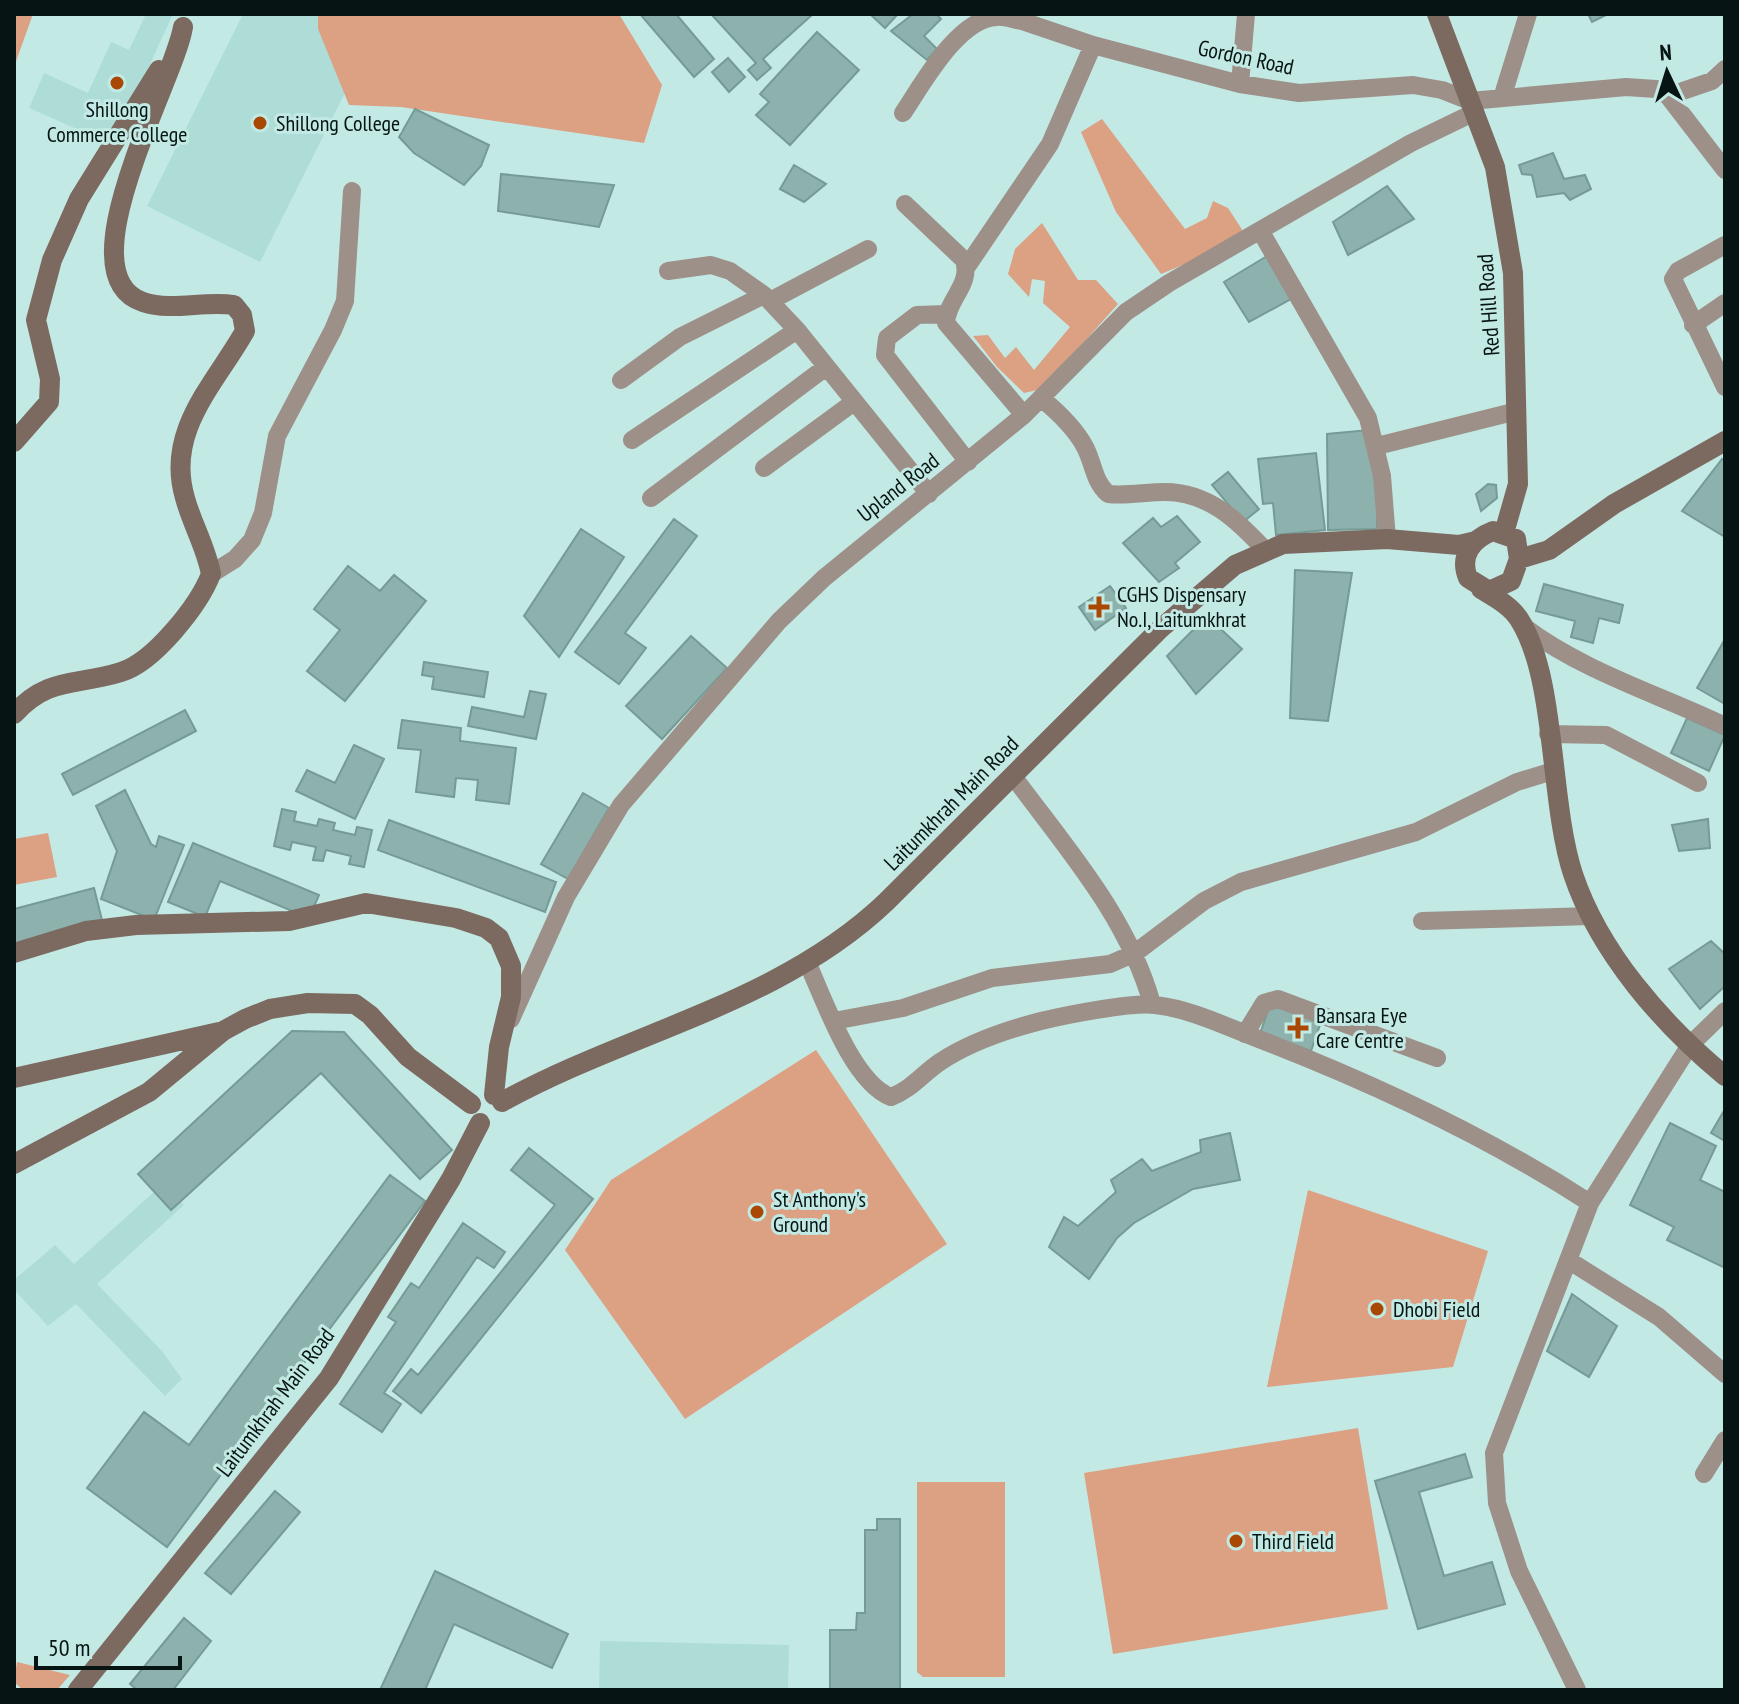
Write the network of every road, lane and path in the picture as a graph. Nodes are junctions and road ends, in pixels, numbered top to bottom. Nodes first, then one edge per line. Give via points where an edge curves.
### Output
1 (1246, 14) edge
2 (1437, 14) edge
3 (1528, 14) edge
4 (1021, 18) edge
5 (186, 20) edge
6 (1093, 45) junction
7 (1725, 69) edge
8 (1240, 84) junction
9 (1694, 87) junction
10 (1725, 94) edge
11 (1668, 96) junction
12 (1502, 98) junction
13 (1472, 106) junction
14 (903, 113) dead end
15 (1725, 170) edge
16 (352, 191) dead end
17 (905, 204) dead end
18 (1261, 232) junction
19 (1725, 245) edge
20 (868, 249) dead end
21 (966, 268) junction
22 (668, 271) dead end
23 (767, 298) junction
24 (1725, 303) edge
25 (946, 314) junction
26 (1693, 325) junction
27 (797, 330) junction
28 (826, 367) junction
29 (621, 380) dead end
30 (1725, 387) edge
31 (1041, 398) junction
32 (854, 402) junction
33 (1517, 411) junction
34 (1024, 415) junction
35 (632, 440) dead end
36 (1725, 441) edge
37 (14, 442) edge
38 (1377, 446) junction
39 (968, 462) junction
40 (764, 468) dead end
41 (929, 494) junction
42 (651, 498) dead end
43 (1504, 533) junction
44 (1387, 539) junction
45 (1476, 541) junction
46 (1412, 543) junction
47 (1264, 549) junction
48 (1517, 567) junction
49 (211, 574) junction
50 (1475, 583) junction
51 (1520, 621) junction
52 (14, 714) edge
53 (1725, 726) edge
54 (1548, 734) junction
55 (1553, 771) junction
56 (1013, 776) junction
57 (1698, 783) dead end
58 (1591, 916) junction
59 (1422, 921) dead end
60 (14, 953) edge
61 (1135, 953) junction
62 (807, 962) junction
63 (1152, 1004) junction
64 (1725, 1011) edge
65 (834, 1021) junction
66 (223, 1031) junction
67 (1245, 1034) junction
68 (1690, 1045) junction
69 (499, 1047) junction
70 (1437, 1058) dead end
71 (1725, 1076) edge
72 (14, 1078) edge
73 (498, 1098) junction
74 (476, 1114) junction
75 (14, 1164) edge
76 (1590, 1203) junction
77 (1568, 1260) junction
78 (1725, 1374) edge
79 (1725, 1440) edge
80 (1704, 1474) dead end
81 (78, 1690) edge
82 (1577, 1690) edge

1 - 8 street
2 - 13 street, Red Hill Road
3 - 12 street
4 - 6 street, Gordon Road
4 - 14 street, Gordon Road via 997,17 969,29 946,51
5 - 37 street via 68,220 36,320 50,379 49,402
5 - 49 street via 125,187 112,249 126,290 140,302 163,307 221,303 234,305 242,315 245,331 189,419 183,448 184,496
6 - 8 street, Gordon Road
6 - 21 street via 1050,144
7 - 9 street
8 - 13 street, Gordon Road via 1299,93 1413,85 1442,90
9 - 10 street
9 - 11 street
11 - 12 street via 1656,89 1626,87
11 - 15 street
12 - 13 street
13 - 18 street, Upland Road
13 - 33 street, Red Hill Road via 1495,167 1513,273
16 - 49 street via 345,301 277,436 263,513 252,540
17 - 21 street via 958,252
18 - 31 street, Upland Road via 1126,312
18 - 38 street via 1350,383
19 - 26 street via 1673,279
20 - 23 street
21 - 25 street
22 - 23 street via 711,265 730,271
23 - 27 street
23 - 29 street via 680,337
24 - 26 street
25 - 34 street via 950,330
25 - 39 street via 917,315 887,338 885,355
26 - 30 street
27 - 28 street
27 - 35 street
28 - 32 street
28 - 42 street
31 - 34 street, Upland Road
31 - 47 street via 1075,431 1095,478 1108,494 1166,492 1202,500 1240,523
32 - 40 street
32 - 41 street
33 - 38 street
33 - 43 street, Red Hill Road via 1518,484
34 - 39 street, Upland Road
36 - 48 street
38 - 44 street
39 - 41 street, Upland Road
41 - 69 street, Upland Road via 779,621 621,805 566,897
43 - 45 street via 1493,531
43 - 48 street via 1516,539
44 - 46 street, Laitumkhrah Main Road
44 - 47 street, Laitumkhrah Main Road
45 - 46 street
45 - 50 street via 1465,562
46 - 50 street via 1453,564
47 - 56 street, Laitumkhrah Main Road via 1209,585
48 - 50 street via 1505,587
48 - 51 street
49 - 52 street via 204,593 136,665 54,684
50 - 51 street
51 - 53 street via 1555,650
51 - 54 street via 1538,672
54 - 55 street
54 - 57 street via 1606,735
55 - 58 street via 1564,838
55 - 61 street via 1517,782 1416,832 1241,882 1204,901
56 - 61 street via 1118,920
56 - 62 street, Laitumkhrah Main Road via 866,921
58 - 59 street
58 - 68 street via 1639,987
60 - 69 street via 86,931 289,921 343,906 385,904 456,918 499,938 512,982
61 - 63 street
61 - 65 street via 1110,964 992,978 903,1008
62 - 65 street
62 - 73 street, Laitumkhrah Main Road via 750,993
63 - 65 street via 1042,1021 988,1037 938,1063 911,1089 891,1097 869,1082
63 - 67 street
64 - 68 street
66 - 72 street
66 - 74 street via 270,1009 332,1001 355,1004
66 - 75 street via 149,1092
67 - 70 street via 1264,1003 1278,999
67 - 76 street via 1432,1115
68 - 71 street
68 - 76 street
69 - 73 street
73 - 74 street, Laitumkhrah Main Road via 478,1095
74 - 81 street, Laitumkhrah Main Road via 451,1179 329,1378
76 - 77 street
77 - 78 street via 1659,1317
77 - 82 street via 1492,1468 1497,1503 1519,1571
79 - 80 street

